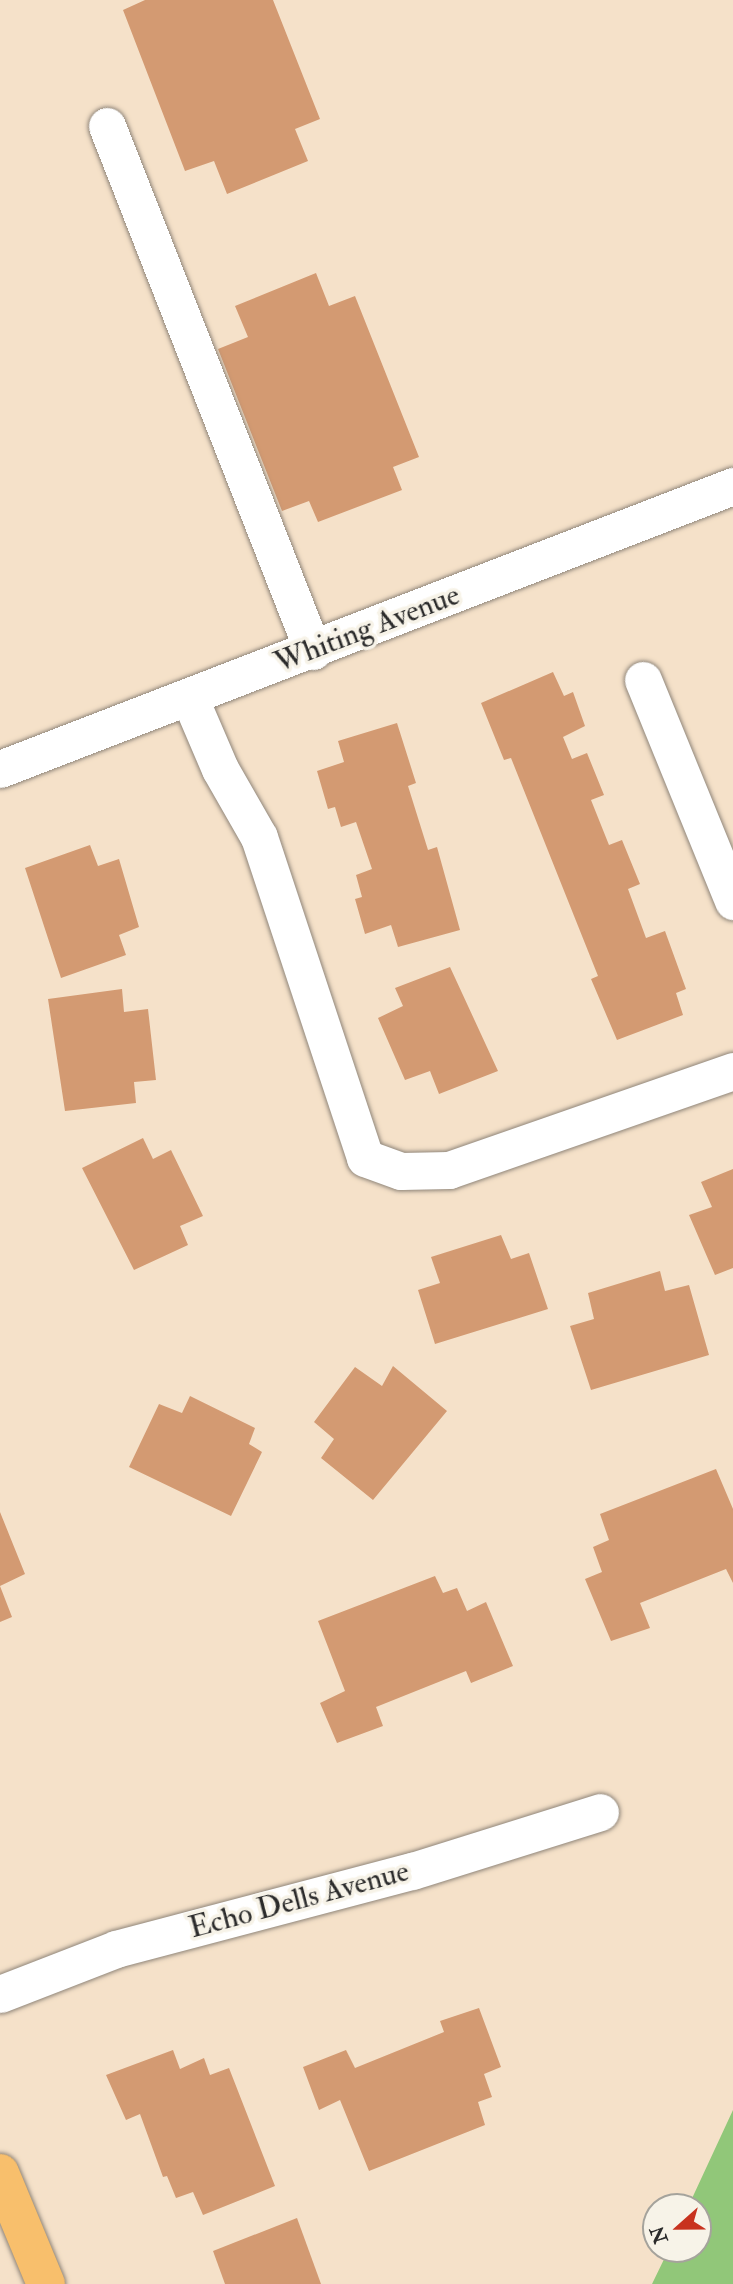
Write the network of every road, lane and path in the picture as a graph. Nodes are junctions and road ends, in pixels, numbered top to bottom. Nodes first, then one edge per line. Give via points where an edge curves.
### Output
1 (107, 127) dead end
2 (733, 486) edge
3 (313, 650) junction
4 (643, 680) dead end
5 (190, 699) junction
6 (0, 769) edge
7 (733, 901) edge
8 (733, 1071) edge
9 (600, 1812) dead end
10 (0, 1994) edge
11 (0, 2173) edge
12 (46, 2284) edge

1 - 3 street
2 - 3 street, Whiting Avenue
3 - 5 street, Whiting Avenue
4 - 7 street
5 - 6 street, Whiting Avenue
5 - 8 street via 220,769 259,837 365,1158 401,1171 449,1170
9 - 10 street, Echo Dells Avenue via 412,1871 116,1949
11 - 12 main road

